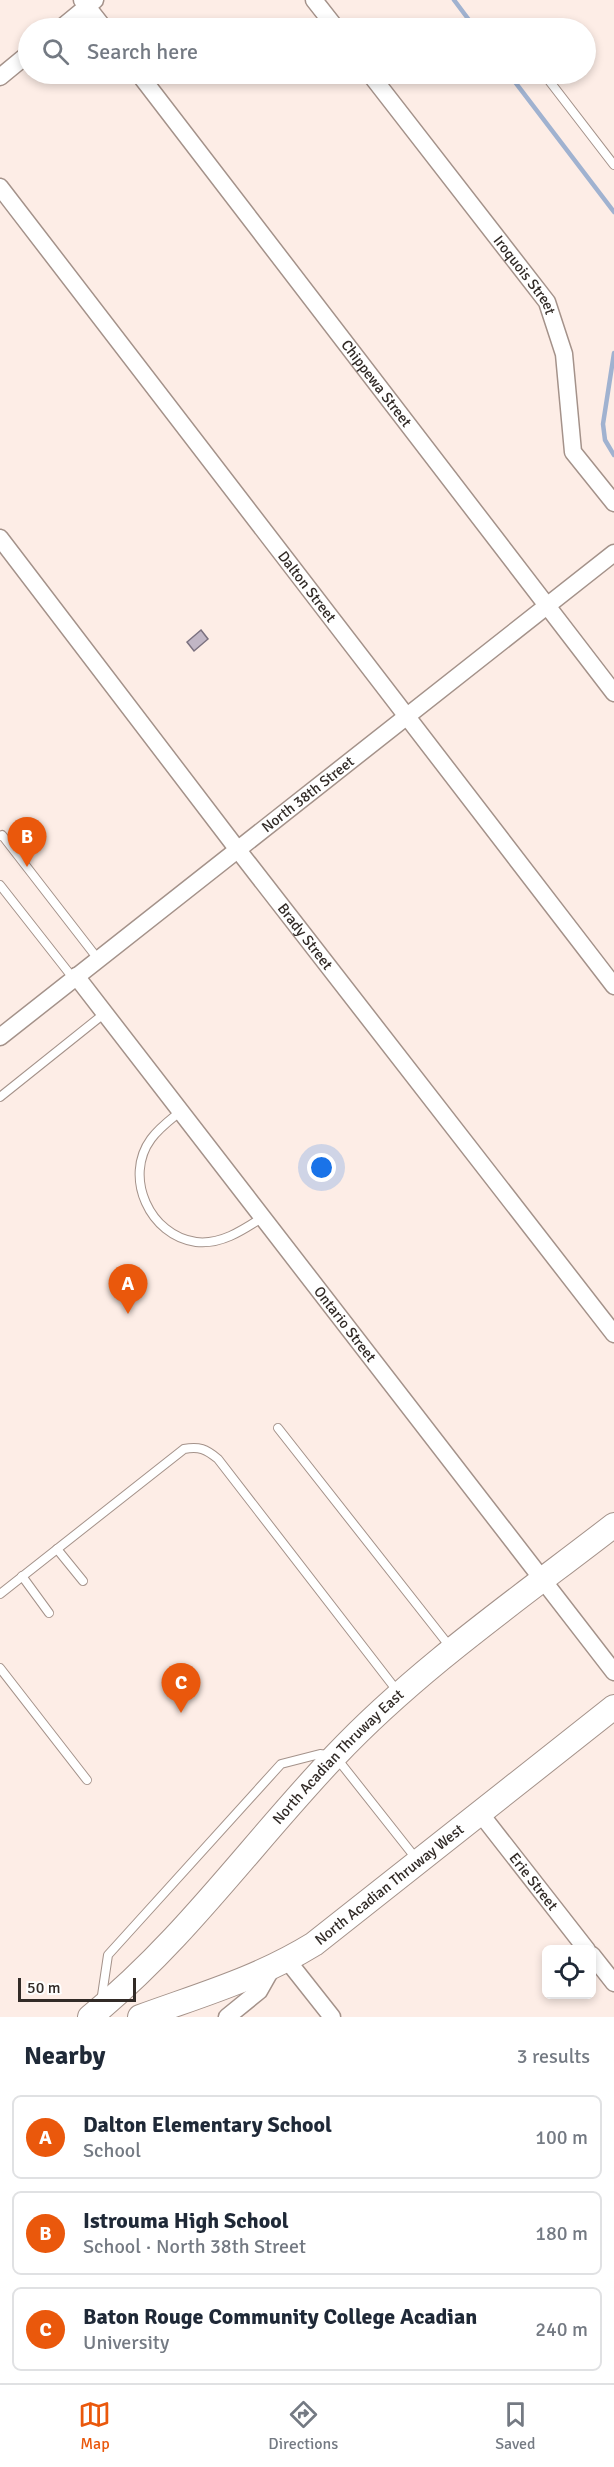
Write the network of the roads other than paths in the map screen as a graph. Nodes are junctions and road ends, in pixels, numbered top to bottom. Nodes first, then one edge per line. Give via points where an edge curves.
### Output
1 (314, 0) edge
2 (88, 2) edge
3 (71, 18) edge
4 (98, 18) edge
5 (328, 18) edge
6 (18, 62) edge
7 (0, 77) edge
8 (147, 84) edge
9 (378, 84) edge
10 (552, 84) edge
11 (614, 165) edge
12 (0, 187) edge
13 (614, 504) edge
14 (0, 538) edge
15 (614, 553) edge
16 (547, 606) junction
17 (614, 693) edge
18 (407, 716) junction
19 (0, 837) edge
20 (238, 850) junction
21 (0, 885) edge
22 (98, 959) junction
23 (75, 977) junction
24 (614, 987) edge
25 (105, 1013) junction
26 (0, 1037) edge
27 (0, 1097) edge
28 (181, 1111) junction
29 (263, 1217) junction
30 (614, 1334) edge
31 (278, 1428) dead end
32 (614, 1525) edge
33 (57, 1549) junction
34 (22, 1576) junction
35 (543, 1580) junction
36 (83, 1581) dead end
37 (0, 1594) edge
38 (49, 1612) dead end
39 (453, 1650) junction
40 (0, 1668) edge
41 (614, 1672) edge
42 (400, 1694) junction
43 (614, 1707) edge
44 (335, 1756) junction
45 (87, 1780) dead end
46 (480, 1813) junction
47 (418, 1861) junction
48 (584, 1945) edge
49 (596, 1961) edge
50 (280, 1964) junction
51 (614, 1983) edge
52 (95, 2013) edge
53 (140, 2017) edge
54 (227, 2017) edge
55 (332, 2017) edge

1 - 5 street
2 - 3 street
2 - 4 street
6 - 7 street
8 - 16 street, Chippewa Street
9 - 13 street, Iroquois Street via 547,302 564,354 573,452
10 - 11 lane
12 - 18 street, Dalton Street
14 - 20 street, Brady Street
15 - 16 street, North 38th Street
16 - 17 street, Chippewa Street
16 - 18 street, North 38th Street
18 - 20 street, North 38th Street
18 - 24 street, Dalton Street
19 - 22 lane
20 - 22 street, North 38th Street
20 - 30 street, Brady Street
21 - 23 lane
22 - 23 street, North 38th Street
23 - 25 street, Ontario Street
23 - 26 street, North 38th Street
25 - 27 lane
25 - 28 street, Ontario Street
28 - 29 street, Ontario Street
28 - 29 lane via 149,1141 141,1164 140,1189 148,1210 176,1236 195,1242 233,1235
29 - 35 street, Ontario Street
31 - 39 lane
32 - 35 street, North Acadian Thruway East
33 - 34 lane
33 - 36 lane
33 - 42 lane via 184,1449 207,1450 218,1459
34 - 37 lane
34 - 38 lane
35 - 39 street, North Acadian Thruway East
35 - 41 street, Ontario Street
39 - 42 street, North Acadian Thruway East
40 - 45 lane
42 - 44 street, North Acadian Thruway East
43 - 46 street, North Acadian Thruway West
44 - 47 lane
44 - 52 street, North Acadian Thruway East via 175,1938
44 - 52 lane via 320,1754 281,1764 108,1955
46 - 47 street, North Acadian Thruway West
46 - 48 street, Erie Street
47 - 50 street, North Acadian Thruway West via 314,1944
49 - 51 street
50 - 53 street, North Acadian Thruway West via 212,1993
50 - 54 street via 259,1991
50 - 55 street

